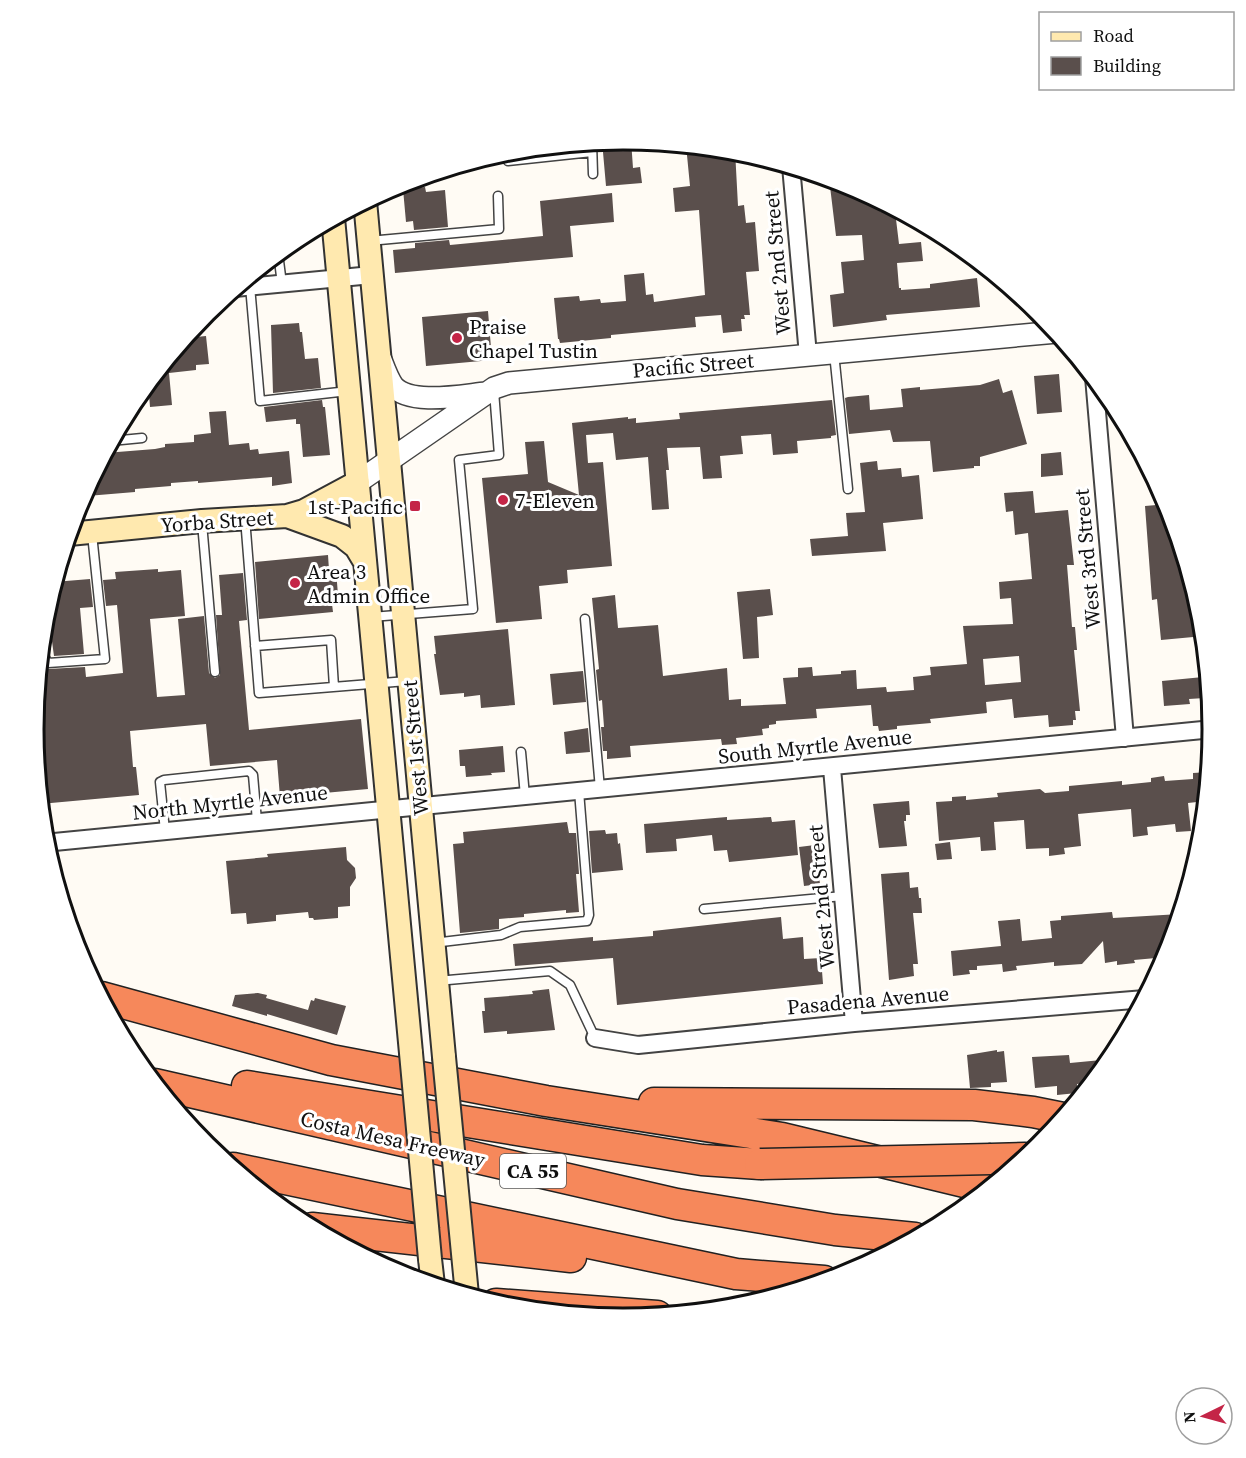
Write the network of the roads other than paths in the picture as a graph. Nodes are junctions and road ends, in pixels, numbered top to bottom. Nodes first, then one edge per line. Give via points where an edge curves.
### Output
1 (592, 151) edge
2 (593, 174) dead end
3 (792, 175) edge
4 (498, 196) dead end
5 (366, 210) edge
6 (334, 227) edge
7 (369, 241) junction
8 (279, 262) edge
9 (372, 275) junction
10 (339, 278) junction
11 (282, 284) junction
12 (249, 287) edge
13 (244, 291) edge
14 (1046, 333) edge
15 (834, 352) junction
16 (808, 355) junction
17 (379, 356) junction
18 (350, 391) junction
19 (490, 391) junction
20 (1095, 393) edge
21 (142, 438) dead end
22 (120, 440) edge
23 (389, 459) junction
24 (358, 482) junction
25 (848, 489) dead end
26 (287, 516) junction
27 (245, 518) junction
28 (202, 521) junction
29 (79, 533) edge
30 (366, 563) junction
31 (403, 614) junction
32 (371, 617) junction
33 (585, 619) dead end
34 (255, 646) junction
35 (47, 662) edge
36 (214, 672) dead end
37 (409, 681) junction
38 (377, 683) junction
39 (334, 687) junction
40 (1202, 730) edge
41 (1125, 738) junction
42 (521, 752) dead end
43 (832, 768) junction
44 (600, 789) junction
45 (579, 791) junction
46 (525, 796) junction
47 (420, 806) junction
48 (388, 809) junction
49 (257, 821) junction
50 (165, 831) junction
51 (55, 842) edge
52 (843, 896) junction
53 (704, 909) dead end
54 (433, 943) junction
55 (437, 981) junction
56 (111, 1000) edge
57 (1135, 1000) edge
58 (854, 1023) junction
59 (596, 1038) joint
60 (155, 1071) edge
61 (167, 1087) edge
62 (546, 1101) junction
63 (1054, 1116) edge
64 (1012, 1158) edge
65 (249, 1171) edge
66 (980, 1186) edge
67 (332, 1230) edge
68 (902, 1237) edge
69 (736, 1274) junction
70 (432, 1276) edge
71 (804, 1279) edge
72 (466, 1287) edge

1 - 2 lane
3 - 16 street, West 2nd Street
4 - 7 lane via 499,229
5 - 7 main road, West 1st Street
6 - 10 main road, West 1st Street
7 - 9 main road, West 1st Street
8 - 11 lane
9 - 10 street
9 - 17 main road, West 1st Street
10 - 11 street
10 - 18 main road, West 1st Street
11 - 12 street
13 - 18 lane via 260,401
14 - 15 street, Pacific Street
15 - 16 street, Pacific Street
15 - 25 lane
16 - 19 street, Pacific Street via 524,381
17 - 19 street via 394,387 414,397
17 - 23 main road, West 1st Street
18 - 24 main road, West 1st Street
19 - 23 street, Pacific Street
19 - 31 lane via 499,455 459,460 473,609
20 - 41 street, West 3rd Street
21 - 22 lane
23 - 24 street, Pacific Street
23 - 31 main road, West 1st Street
24 - 26 main road, Yorba Street
24 - 30 main road, West 1st Street
26 - 27 main road, Yorba Street
26 - 30 main road via 342,536 356,547
27 - 28 main road, Yorba Street
27 - 34 lane
28 - 29 main road, Yorba Street
28 - 36 lane
29 - 35 lane via 105,659
30 - 32 main road, West 1st Street
31 - 32 lane
31 - 37 main road, West 1st Street
32 - 38 main road, West 1st Street
33 - 44 lane
34 - 39 lane via 259,693
34 - 39 lane via 331,640
37 - 38 lane
37 - 47 main road, West 1st Street
38 - 39 lane
38 - 48 main road, West 1st Street
40 - 41 street, South Myrtle Avenue
41 - 43 street, South Myrtle Avenue
42 - 46 lane
43 - 44 street, South Myrtle Avenue
43 - 52 street, West 2nd Street
44 - 45 street, South Myrtle Avenue
45 - 46 street, South Myrtle Avenue
45 - 54 lane via 590,915 587,921 520,927 501,935
46 - 47 street, South Myrtle Avenue
47 - 48 street, North Myrtle Avenue
47 - 54 main road, West 1st Street
48 - 49 street, North Myrtle Avenue
48 - 70 main road, West 1st Street, bridge
49 - 50 street, North Myrtle Avenue
49 - 50 lane via 253,775 249,771 185,777 160,782
50 - 51 street, North Myrtle Avenue
52 - 53 lane
52 - 58 street, West 2nd Street
54 - 55 main road, West 1st Street
55 - 59 lane via 550,971 570,985
55 - 72 main road, West 1st Street, bridge
56 - 62 highway via 331,1060
57 - 58 street, Pasadena Avenue
58 - 59 street, Pasadena Avenue via 638,1045
60 - 64 highway, bridge via 692,1159 760,1164
61 - 68 highway, Costa Mesa Freeway / CA 55 via 677,1204 835,1230
62 - 63 highway via 974,1105
62 - 66 highway via 782,1138
65 - 69 highway
67 - 69 highway
69 - 71 highway

